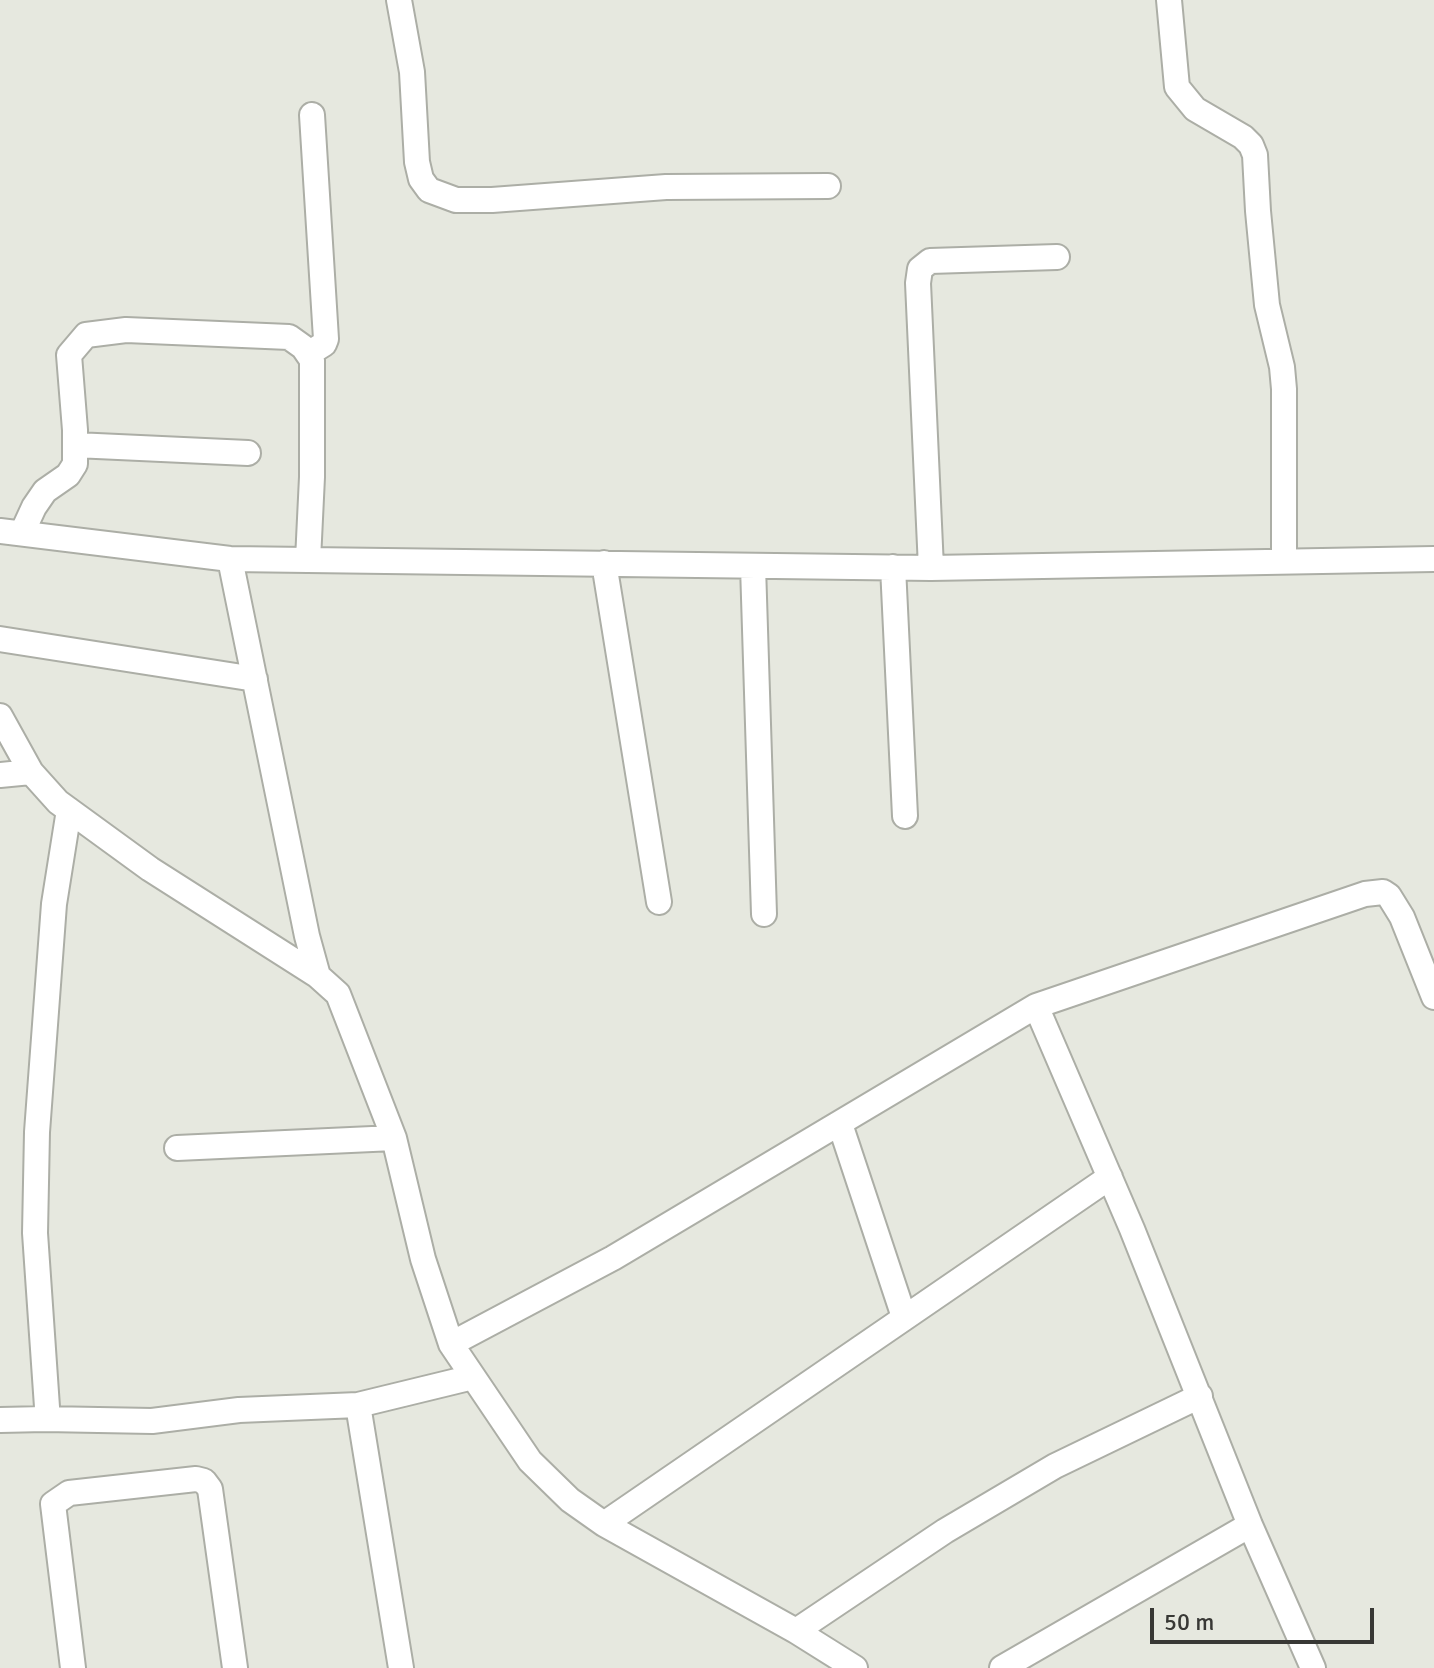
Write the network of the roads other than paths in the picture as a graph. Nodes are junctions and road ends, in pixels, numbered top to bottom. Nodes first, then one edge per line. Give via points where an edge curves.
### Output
1 (399, 0) edge
2 (1169, 0) edge
3 (312, 115) dead end
4 (828, 186) dead end
5 (1057, 257) dead end
6 (308, 354) junction
7 (75, 445) junction
8 (248, 453) dead end
9 (11, 532) edge
10 (230, 559) junction
11 (1434, 559) edge
12 (308, 560) junction
13 (1284, 561) junction
14 (604, 563) junction
15 (753, 566) junction
16 (893, 567) junction
17 (931, 568) junction
18 (0, 639) edge
19 (255, 679) junction
20 (0, 716) edge
21 (31, 772) junction
22 (0, 775) edge
23 (69, 810) junction
24 (905, 816) dead end
25 (659, 902) dead end
26 (764, 914) dead end
27 (318, 976) junction
28 (1434, 997) edge
29 (1036, 1006) junction
30 (840, 1124) junction
31 (394, 1138) junction
32 (177, 1148) dead end
33 (1110, 1177) junction
34 (904, 1317) junction
35 (451, 1344) junction
36 (473, 1377) junction
37 (1200, 1396) junction
38 (358, 1405) junction
39 (45, 1419) junction
40 (0, 1420) edge
41 (604, 1524) junction
42 (1250, 1525) junction
43 (796, 1631) junction
44 (73, 1668) edge
45 (235, 1668) edge
46 (401, 1668) edge
47 (855, 1668) edge
48 (1002, 1668) edge
49 (1313, 1668) edge

1 - 4 street via 412,72 417,162 429,190 456,200 492,200 666,187
2 - 13 street via 1177,87 1195,109 1243,137 1255,155 1267,305 1284,389
3 - 6 street via 326,339
5 - 17 street via 930,261 920,269
6 - 7 street via 289,337 278,336 126,330 86,335 69,355
6 - 12 street
7 - 8 street
7 - 9 street via 75,464 68,475 45,491
9 - 10 street
10 - 12 street
10 - 19 street
11 - 13 street
12 - 14 street
13 - 17 street
14 - 15 street
14 - 25 street
15 - 16 street
15 - 26 street
16 - 17 street
16 - 24 street
18 - 19 street
19 - 27 street
20 - 21 street
21 - 22 street
21 - 23 street
23 - 27 street via 150,869
23 - 39 street via 54,904 37,1132 35,1233 48,1390
27 - 31 street via 338,994
28 - 29 street via 1402,917 1383,892
29 - 30 street
29 - 33 street
30 - 34 street
30 - 35 street via 613,1258
31 - 32 street
31 - 35 street via 423,1259
33 - 34 street
33 - 37 street
34 - 41 street
35 - 36 street
36 - 38 street
36 - 41 street via 530,1461
37 - 42 street
37 - 43 street via 1043,1473
38 - 39 street via 239,1410 152,1421
38 - 46 street
39 - 40 street
41 - 43 street
42 - 48 street
42 - 49 street
43 - 47 street
44 - 45 street via 53,1504 69,1493 196,1479 210,1489

